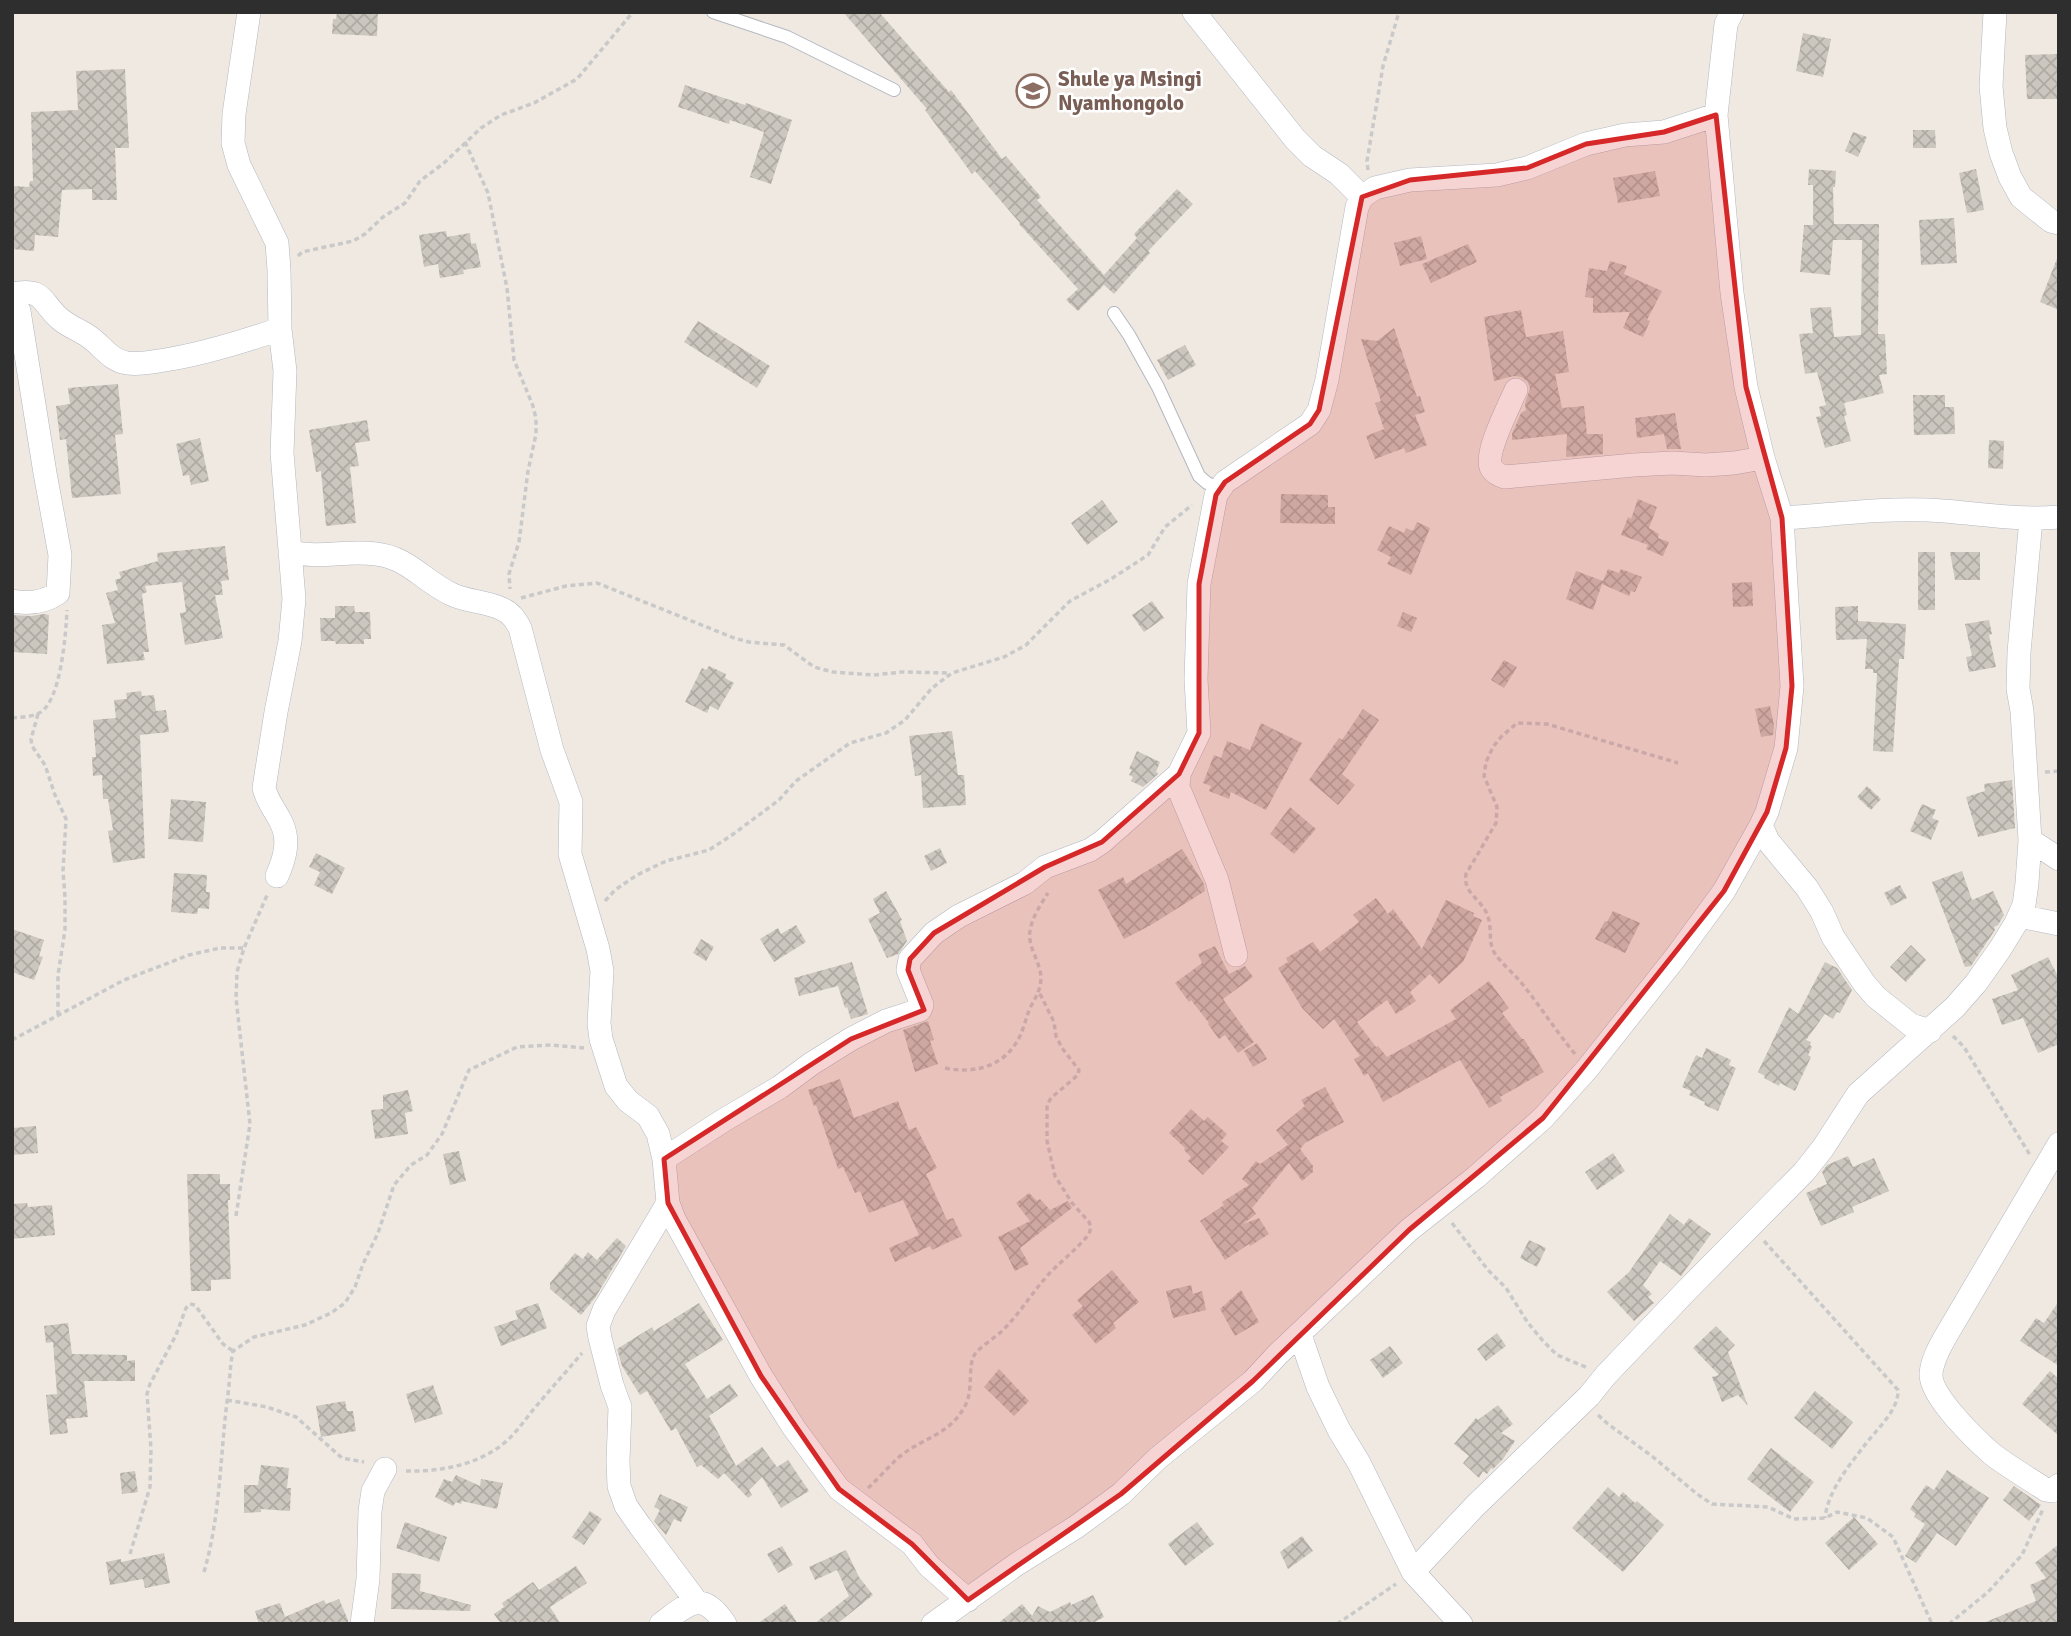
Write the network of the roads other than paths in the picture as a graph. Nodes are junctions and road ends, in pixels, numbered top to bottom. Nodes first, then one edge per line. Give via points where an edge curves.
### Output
1 (249, 12) edge
2 (713, 12) edge
3 (1194, 12) edge
4 (1732, 12) edge
5 (1995, 12) edge
6 (894, 90) dead end
7 (1716, 115) junction
8 (1368, 192) junction
9 (2059, 223) edge
10 (12, 294) edge
11 (12, 300) edge
12 (1114, 313) dead end
13 (280, 329) junction
14 (1516, 390) dead end
15 (1763, 458) junction
16 (1218, 492) junction
17 (2059, 517) edge
18 (1782, 518) junction
19 (2031, 519) junction
20 (290, 552) junction
21 (12, 601) edge
22 (1179, 774) junction
23 (1761, 825) junction
24 (2030, 841) junction
25 (2059, 859) edge
26 (277, 876) road end
27 (2019, 916) junction
28 (2059, 924) edge
29 (1236, 955) dead end
30 (1932, 1029) junction
31 (2059, 1144) edge
32 (664, 1159) junction
33 (668, 1203) junction
34 (1300, 1335) junction
35 (385, 1469) road end
36 (2054, 1488) edge
37 (1413, 1572) junction
38 (968, 1600) junction
39 (696, 1601) junction
40 (363, 1617) edge
41 (383, 1624) edge
42 (661, 1624) edge
43 (725, 1624) edge
44 (933, 1624) edge
45 (1461, 1624) edge

1 - 13 street via 233,142 276,243
2 - 6 lane via 787,37
3 - 8 street via 1295,139 1312,156
4 - 7 street via 1726,24
5 - 9 street via 1991,86 2001,153 2021,197
7 - 8 street via 1664,132 1586,144 1497,175 1410,180
7 - 15 street via 1732,293 1746,387
8 - 16 street via 1357,207 1319,410 1310,424 1225,482
10 - 13 street via 43,298 58,318 88,336 106,354 128,363 209,351
11 - 21 street via 19,311 60,555 58,593 39,602
12 - 16 lane via 1158,387 1199,476
13 - 20 street via 285,371 282,453
14 - 15 street via 1491,450 1492,468 1505,477
15 - 18 street
16 - 22 street via 1199,584 1199,733
17 - 19 street
18 - 19 street via 1881,509
18 - 23 street via 1792,686 1786,748
19 - 24 street via 2018,689
20 - 26 street via 294,599 290,640 264,788 285,832 284,860
20 - 32 street via 306,556 377,554 403,562 448,593 512,608 571,802 570,854 602,971 599,1023 607,1060 616,1086 654,1125
22 - 29 street via 1178,787 1217,880
22 - 32 street via 1090,850 1045,867 1025,883 934,933 910,959 908,970 920,1010 886,1021 852,1040
23 - 30 street via 1768,841 1812,896 1864,983 1911,1025
23 - 34 street via 1724,891 1675,958 1543,1118 1376,1260
24 - 25 street
24 - 27 street via 2028,883
27 - 28 street
27 - 30 street via 1976,983
30 - 37 street via 1858,1094 1804,1172
31 - 36 street via 1937,1351 1931,1376 1937,1393 1992,1454
32 - 33 street
33 - 38 street via 761,1376 839,1489 912,1544 929,1566
33 - 39 street via 598,1326 620,1407 619,1474 626,1506
34 - 37 street via 1318,1387
34 - 38 street via 1121,1494
35 - 40 street via 373,1491 370,1511
37 - 45 street
38 - 44 street
39 - 42 street
39 - 43 street via 712,1608
40 - 41 street

